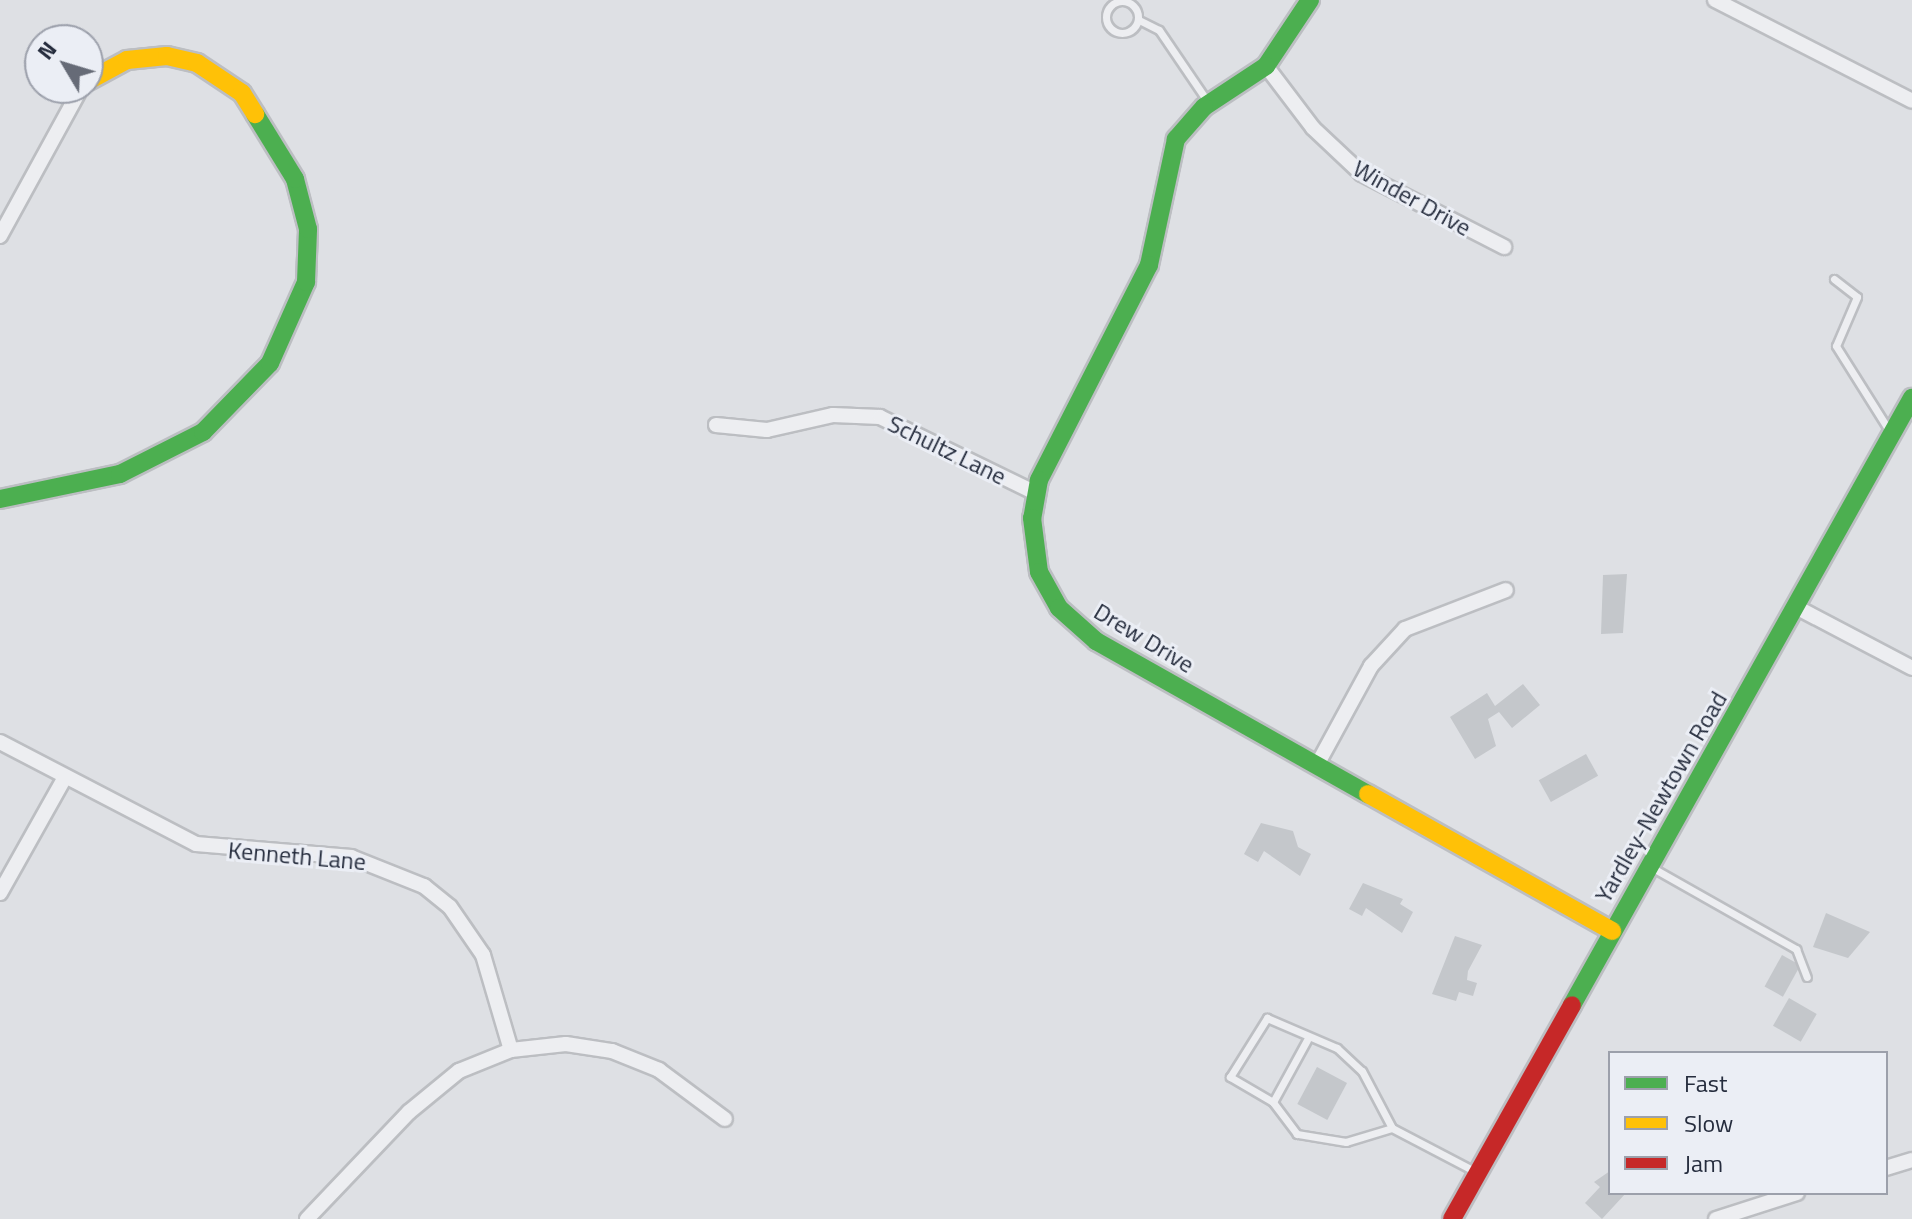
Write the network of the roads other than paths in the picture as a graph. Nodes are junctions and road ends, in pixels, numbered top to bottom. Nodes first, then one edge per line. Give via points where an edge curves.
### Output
1 (1310, 0) edge
2 (1715, 0) edge
3 (1139, 20) junction
4 (1266, 66) junction
5 (104, 72) edge
6 (1912, 101) edge
7 (1209, 103) junction
8 (72, 104) edge
9 (0, 236) edge
10 (1504, 247) dead end
11 (1834, 279) dead end
12 (1912, 398) edge
13 (716, 425) dead end
14 (1893, 436) junction
15 (1036, 493) junction
16 (0, 499) edge
17 (1506, 590) dead end
18 (1796, 607) junction
19 (1912, 668) edge
20 (0, 742) edge
21 (1317, 765) junction
22 (64, 779) junction
23 (1649, 866) junction
24 (0, 893) edge
25 (1612, 931) junction
26 (1807, 977) dead end
27 (1307, 1040) junction
28 (511, 1050) junction
29 (1273, 1102) junction
30 (725, 1119) dead end
31 (1392, 1128) junction
32 (1912, 1160) edge
33 (1888, 1167) edge
34 (1478, 1173) junction
35 (1791, 1195) edge
36 (307, 1219) edge
37 (1452, 1219) edge
38 (1716, 1219) edge

1 - 4 street, Drew Drive
2 - 6 street
3 - 3 lane via 1129,1 1117,1 1105,19 1122,34
3 - 7 lane via 1159,30
4 - 7 street, Drew Drive
4 - 10 street, Winder Drive via 1313,128 1362,174
5 - 16 street via 127,60 167,56 218,73 242,93 295,179 308,229 306,282 270,363 203,432 120,474
7 - 15 street, Drew Drive via 1170,153 1149,265
8 - 9 street
11 - 14 lane via 1857,297 1836,346
12 - 14 street, Yardley-Newtown Road
13 - 15 street, Schultz Lane via 767,430 833,415 880,417
14 - 18 street, Yardley-Newtown Road
15 - 21 street, Drew Drive via 1039,572 1071,621
17 - 21 street via 1405,629 1371,666
18 - 19 street
18 - 23 street, Yardley-Newtown Road
20 - 22 street, Kenneth Lane
21 - 25 street, Drew Drive
22 - 24 street
22 - 28 street, Kenneth Lane via 196,844 351,857 424,886 450,907 483,955
23 - 25 street, Yardley-Newtown Road
23 - 26 lane via 1796,949
25 - 34 street, Yardley-Newtown Road
27 - 29 lane
27 - 29 lane via 1267,1018 1230,1077
27 - 31 lane via 1337,1048 1362,1071
28 - 30 street via 566,1044 612,1051 659,1070
28 - 36 street via 459,1071 409,1112
29 - 31 lane via 1297,1134 1346,1142
31 - 34 lane
32 - 33 street
34 - 37 street, Yardley-Newtown Road
35 - 38 street

